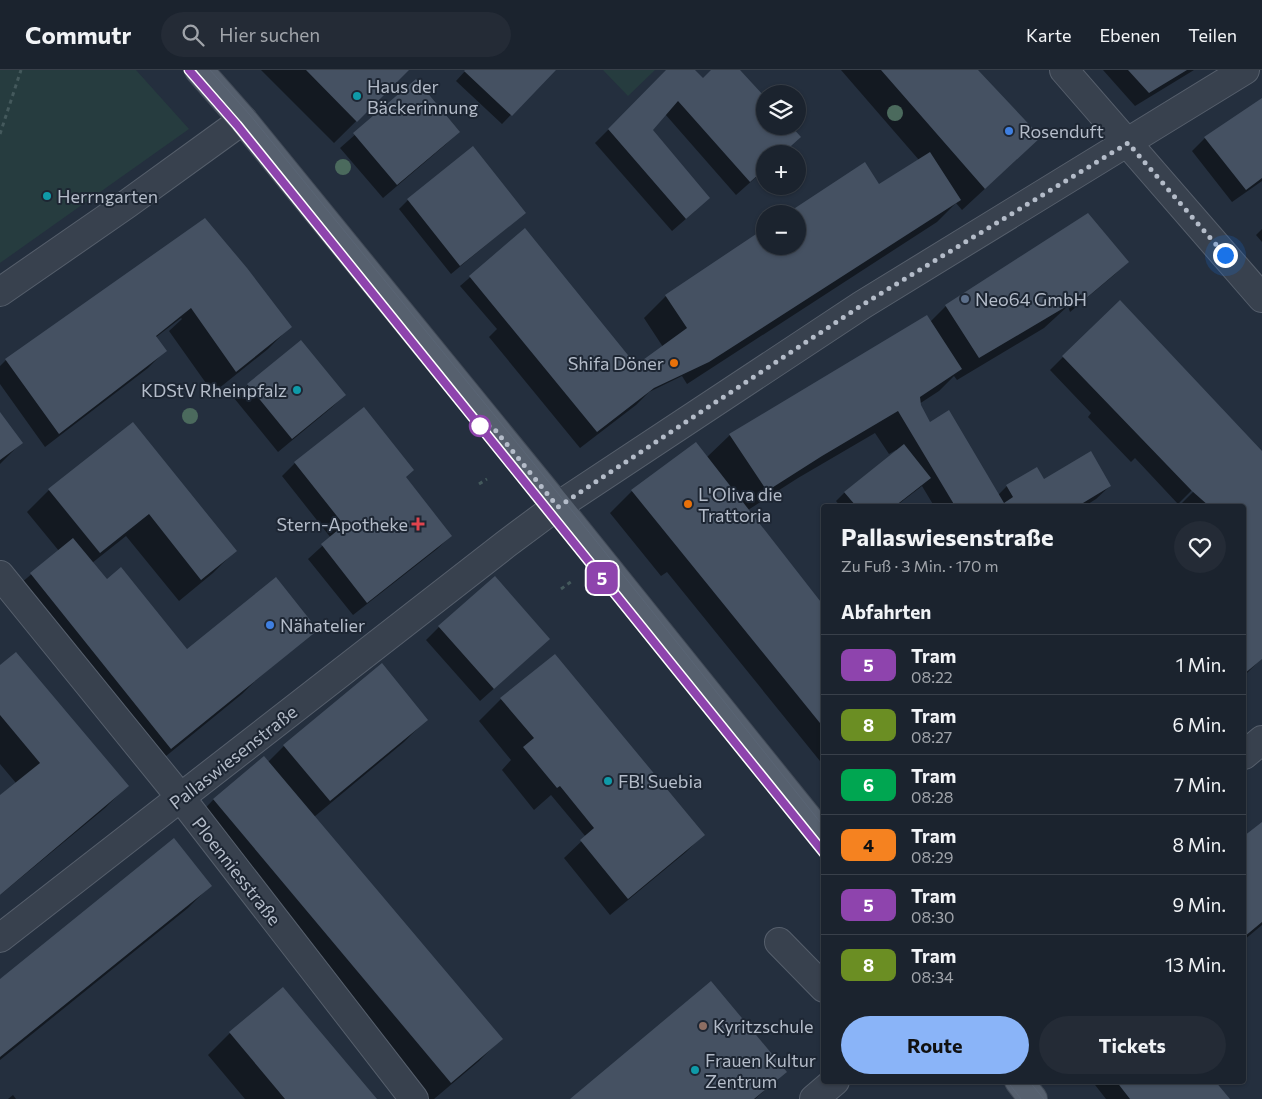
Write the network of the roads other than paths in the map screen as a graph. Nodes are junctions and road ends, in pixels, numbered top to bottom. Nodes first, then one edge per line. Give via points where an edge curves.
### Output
1 (1064, 70) edge
2 (1245, 70) edge
3 (210, 74) edge
4 (243, 120) junction
5 (1128, 143) junction
6 (0, 292) edge
7 (1262, 298) edge
8 (558, 507) junction
9 (0, 575) edge
10 (1262, 740) edge
11 (1246, 752) edge
12 (181, 798) junction
13 (821, 834) edge
14 (0, 938) edge
15 (779, 942) dead end
16 (821, 985) edge
17 (832, 1084) edge
18 (1021, 1084) edge
19 (414, 1099) edge
20 (814, 1099) edge
21 (1033, 1099) edge

1 - 5 street
2 - 5 street, Pallaswiesenstraße
3 - 4 main road
4 - 6 street
4 - 8 main road
5 - 7 street
5 - 8 street, Pallaswiesenstraße via 862,305
8 - 12 street, Pallaswiesenstraße
8 - 13 main road
9 - 12 street, Ploenniesstraße
10 - 11 street
12 - 14 street, Pallaswiesenstraße
12 - 19 street, Ploenniesstraße
15 - 16 street
17 - 20 street
18 - 21 main road

